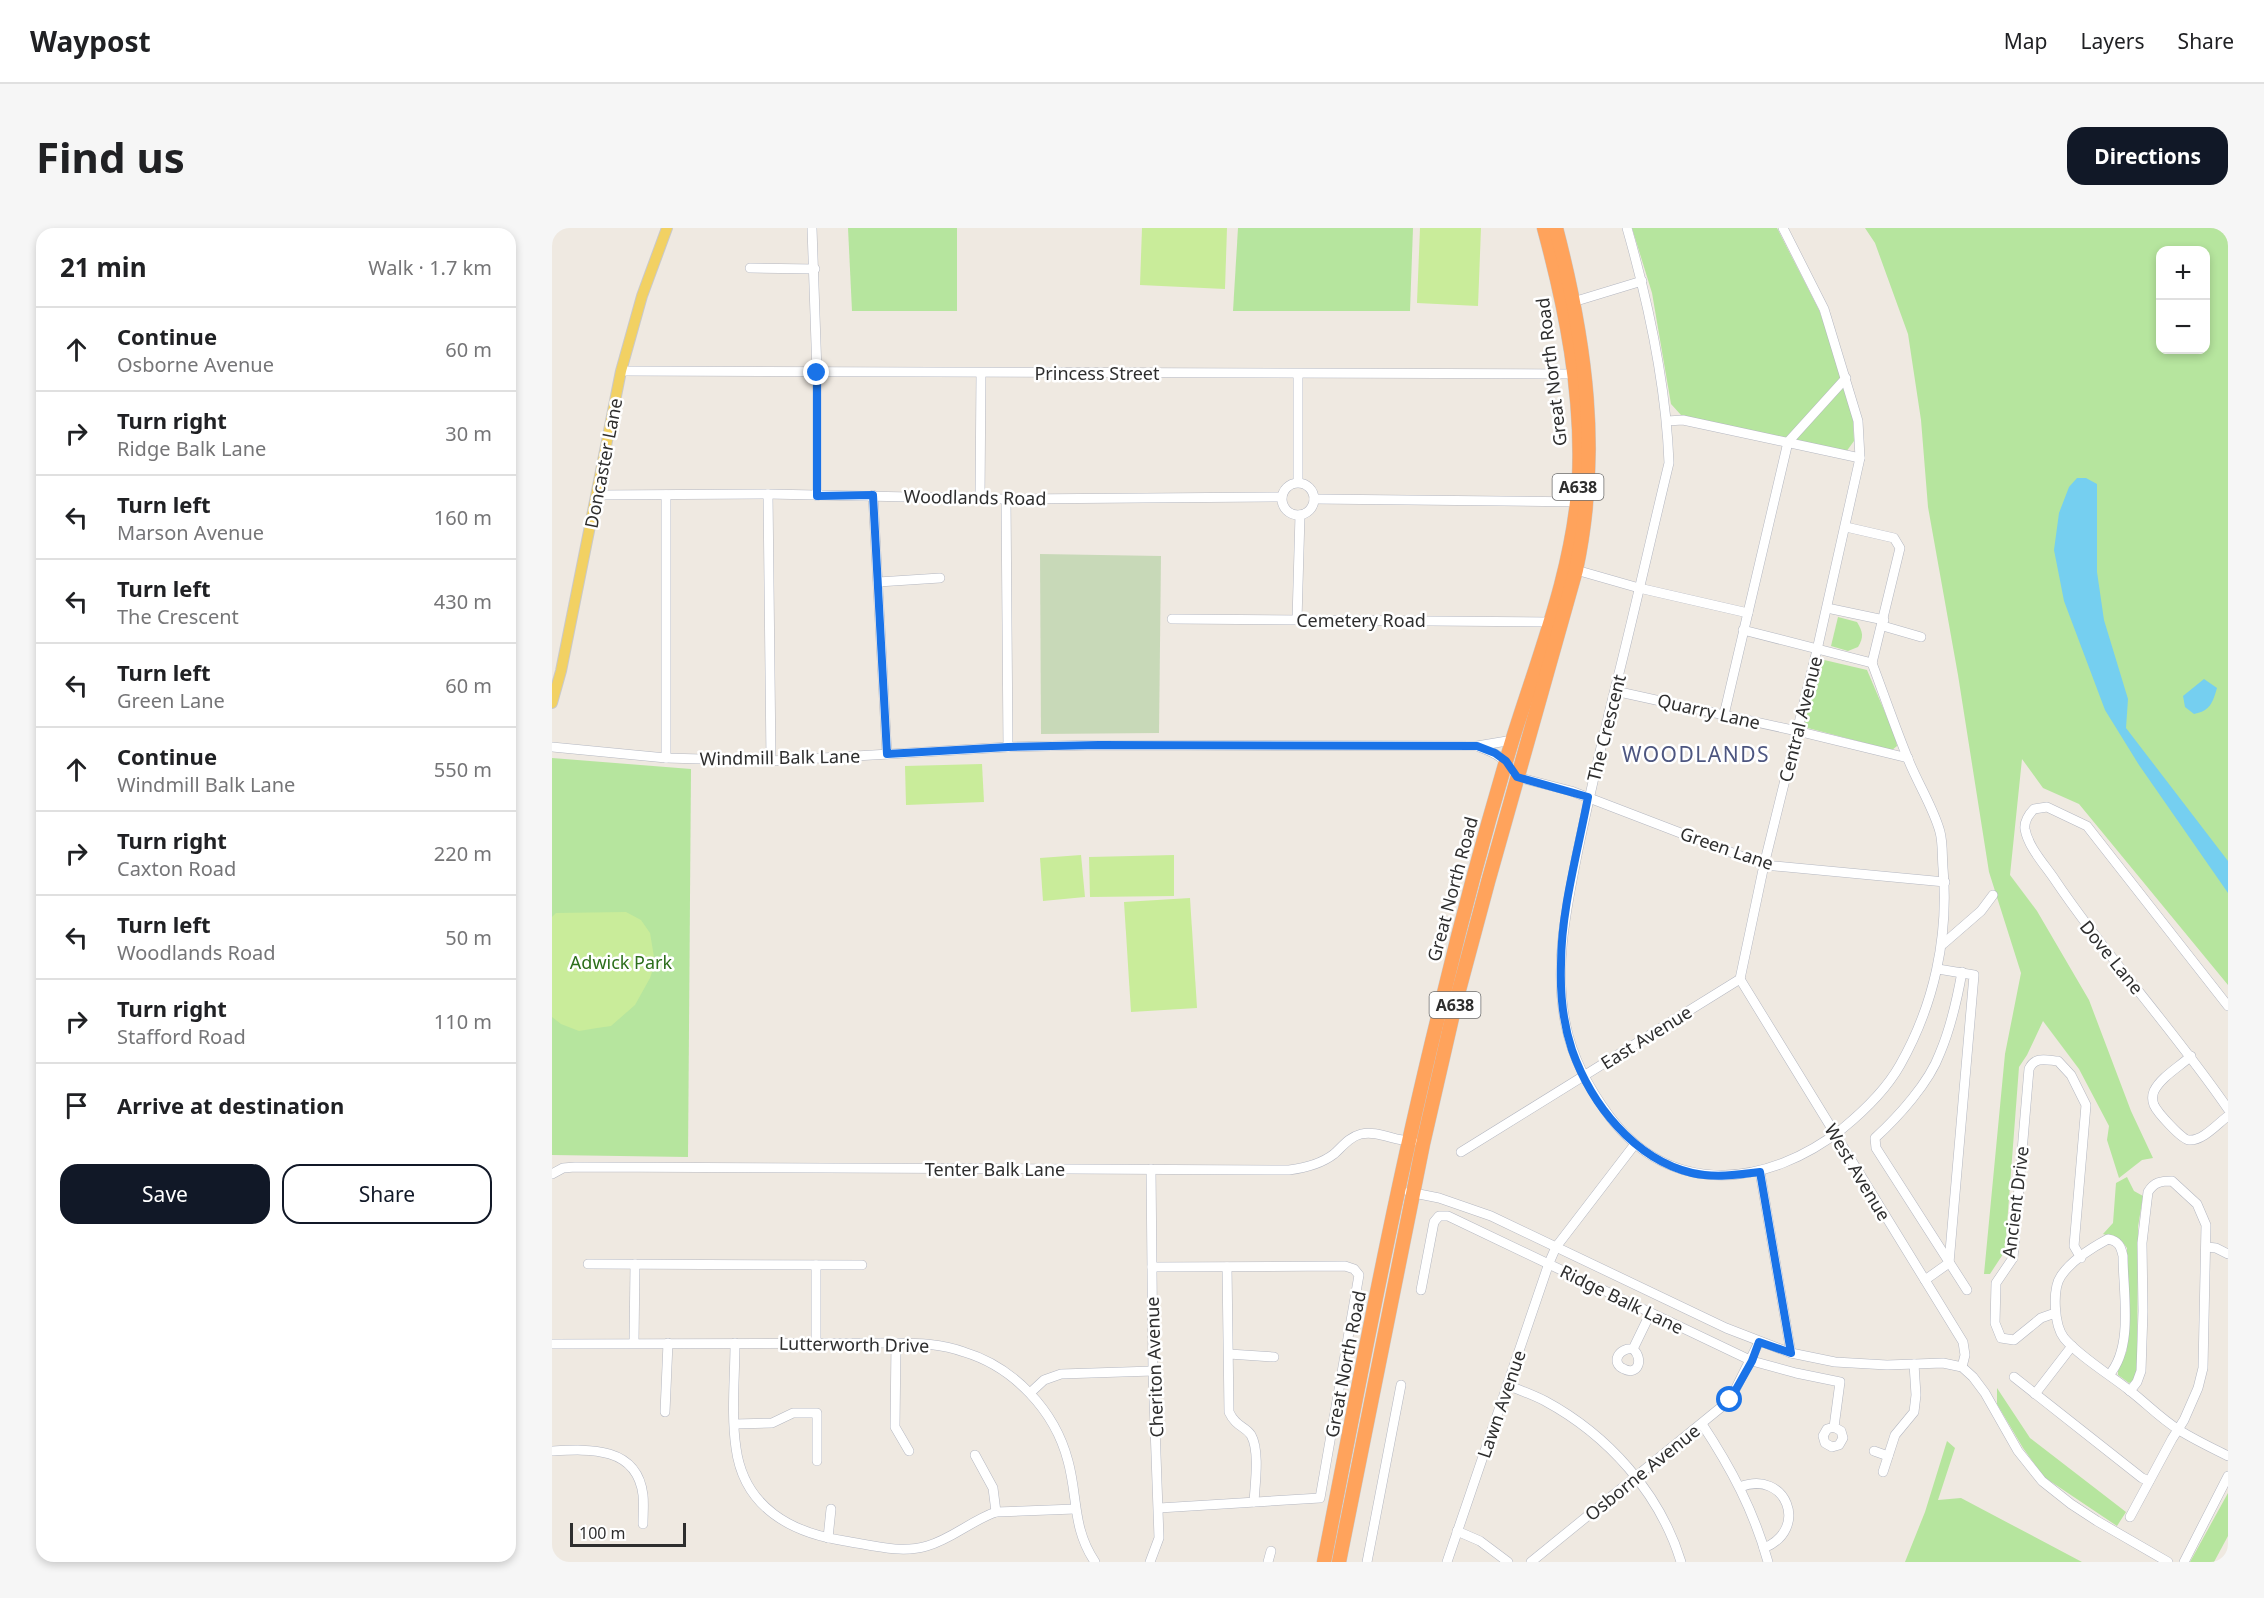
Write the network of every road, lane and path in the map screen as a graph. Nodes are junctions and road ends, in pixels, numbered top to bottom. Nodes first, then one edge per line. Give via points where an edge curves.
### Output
1 (667, 228) edge
2 (812, 228) edge
3 (1544, 228) edge
4 (1556, 228) edge
5 (1627, 228) edge
6 (1783, 228) edge
7 (750, 268) dead end
8 (814, 269) junction
9 (1642, 281) junction
10 (1573, 302) junction
11 (621, 371) junction
12 (817, 373) junction
13 (981, 373) junction
14 (1298, 374) junction
15 (1574, 374) junction
16 (1846, 378) junction
17 (1667, 421) junction
18 (1788, 442) junction
19 (1860, 458) junction
20 (1298, 482) junction
21 (768, 494) junction
22 (597, 495) junction
23 (666, 495) junction
24 (873, 495) junction
25 (817, 496) junction
26 (980, 497) junction
27 (1282, 497) junction
28 (1006, 499) junction
29 (1314, 499) junction
30 (1582, 502) junction
31 (1300, 515) junction
32 (1846, 527) junction
33 (1576, 570) junction
34 (940, 578) dead end
35 (878, 582) junction
36 (1639, 588) junction
37 (1827, 608) junction
38 (1748, 613) junction
39 (1172, 619) dead end
40 (1297, 620) junction
41 (1550, 622) junction
42 (1884, 623) junction
43 (1743, 630) junction
44 (1920, 637) dead end
45 (1817, 650) junction
46 (1872, 663) junction
47 (1615, 691) junction
48 (552, 703) edge
49 (1724, 715) junction
50 (1797, 731) junction
51 (1513, 740) junction
52 (1477, 746) junction
53 (552, 747) edge
54 (1008, 747) junction
55 (887, 754) junction
56 (666, 758) junction
57 (1908, 758) junction
58 (771, 761) junction
59 (1506, 761) junction
60 (1517, 777) junction
61 (1588, 797) junction
62 (1764, 864) junction
63 (1945, 882) junction
64 (1993, 895) dead end
65 (1943, 945) junction
66 (1938, 969) junction
67 (1962, 972) junction
68 (1740, 980) junction
69 (2228, 1006) edge
70 (2191, 1056) junction
71 (1584, 1076) junction
72 (2226, 1103) edge
73 (2228, 1116) edge
74 (1425, 1134) junction
75 (1836, 1134) junction
76 (1407, 1141) junction
77 (1635, 1144) junction
78 (1461, 1152) dead end
79 (1420, 1156) junction
80 (1151, 1170) junction
81 (1760, 1172) junction
82 (552, 1174) edge
83 (1398, 1189) junction
84 (1413, 1192) junction
85 (2207, 1246) junction
86 (1556, 1247) junction
87 (2228, 1254) edge
88 (2081, 1257) junction
89 (1549, 1263) junction
90 (1949, 1263) junction
91 (588, 1264) dead end
92 (635, 1264) junction
93 (816, 1264) junction
94 (862, 1265) dead end
95 (1227, 1267) junction
96 (1152, 1268) junction
97 (1925, 1280) junction
98 (1421, 1290) dead end
99 (1967, 1290) dead end
100 (2055, 1313) junction
101 (1650, 1314) junction
102 (1759, 1342) junction
103 (634, 1343) junction
104 (668, 1343) junction
105 (735, 1343) junction
106 (816, 1343) junction
107 (896, 1343) junction
108 (552, 1344) edge
109 (2072, 1346) junction
110 (1633, 1349) dead end
111 (1791, 1353) junction
112 (1228, 1354) junction
113 (1274, 1357) dead end
114 (1752, 1361) junction
115 (1914, 1364) junction
116 (1962, 1367) junction
117 (1153, 1371) junction
118 (2109, 1375) junction
119 (2014, 1377) dead end
120 (1401, 1385) dead end
121 (1507, 1385) junction
122 (2130, 1391) junction
123 (1030, 1393) junction
124 (2035, 1394) junction
125 (665, 1412) dead end
126 (735, 1424) junction
127 (1702, 1424) junction
128 (1834, 1427) dead end
129 (2178, 1430) junction
130 (552, 1451) edge
131 (909, 1451) dead end
132 (1874, 1451) dead end
133 (975, 1455) dead end
134 (1888, 1456) junction
135 (2228, 1456) edge
136 (817, 1461) dead end
137 (1883, 1473) dead end
138 (2228, 1476) edge
139 (1636, 1477) junction
140 (2149, 1481) junction
141 (1740, 1487) junction
142 (1254, 1502) junction
143 (1159, 1508) junction
144 (831, 1509) dead end
145 (1075, 1509) junction
146 (996, 1512) junction
147 (2130, 1517) dead end
148 (643, 1524) dead end
149 (1457, 1532) junction
150 (828, 1538) junction
151 (1764, 1548) junction
152 (1270, 1551) dead end
153 (1095, 1562) edge
154 (1150, 1562) edge
155 (1268, 1562) edge
156 (1324, 1562) edge
157 (1339, 1562) edge
158 (1367, 1562) edge
159 (1447, 1562) edge
160 (1508, 1562) edge
161 (1531, 1562) edge
162 (1681, 1562) edge
163 (1768, 1562) edge
164 (2168, 1562) edge
165 (2184, 1562) edge

1 - 11 main road, Doncaster Lane
2 - 8 street
3 - 15 highway, Great North Road / A638 via 1562,298
4 - 10 highway, Great North Road / A638
5 - 9 street, The Crescent
6 - 16 street, Central Avenue via 1824,309
7 - 8 street
8 - 12 street
9 - 10 street
9 - 17 street, The Crescent
10 - 30 highway, Great North Road / A638 via 1589,440
11 - 12 street, Princess Street
11 - 22 main road, Doncaster Lane
12 - 13 street, Princess Street
12 - 25 street
13 - 14 street, Princess Street
13 - 26 street
14 - 15 street, Princess Street
14 - 20 street
15 - 30 highway, Great North Road / A638
16 - 18 street
16 - 19 street, Central Avenue via 1858,421
17 - 18 street via 1683,420
17 - 36 street, The Crescent via 1668,463
18 - 19 street
18 - 38 street
19 - 32 street, Central Avenue
20 - 27 street via 1285,488
20 - 29 street via 1311,488
21 - 23 street, Woodlands Road
21 - 25 street, Woodlands Road
21 - 58 street
22 - 23 street, Woodlands Road
22 - 48 main road, Doncaster Lane
23 - 56 street
24 - 25 street, Woodlands Road
24 - 26 street, Woodlands Road
24 - 35 street
26 - 28 street, Woodlands Road
27 - 28 street, Woodlands Road
27 - 31 street via 1286,510
28 - 54 street
29 - 30 street
29 - 31 street via 1312,508
30 - 33 highway, Great North Road / A638
30 - 41 highway, Great North Road / A638
31 - 40 street
32 - 37 street, Central Avenue
32 - 42 street via 1894,538 1900,548
33 - 36 street
33 - 60 highway, Great North Road / A638
34 - 35 street
35 - 55 street
36 - 38 street
36 - 47 street, The Crescent
37 - 42 street
37 - 45 street, Central Avenue
38 - 43 street
39 - 40 street, Cemetery Road
40 - 41 street, Cemetery Road
41 - 51 highway, Great North Road / A638
42 - 44 street
42 - 46 street
43 - 45 street
43 - 49 street
45 - 46 street
45 - 50 street, Central Avenue
46 - 57 street, The Crescent
47 - 49 street, Quarry Lane
47 - 61 street, The Crescent
49 - 50 street, Quarry Lane
50 - 57 street, Quarry Lane
50 - 62 street, Central Avenue
51 - 52 street, Windmill Balk Lane
51 - 59 highway, Great North Road / A638
52 - 54 street, Windmill Balk Lane
52 - 59 street, Windmill Balk Lane
53 - 56 street, Windmill Balk Lane
54 - 55 street, Windmill Balk Lane
55 - 58 street, Windmill Balk Lane
56 - 58 street, Windmill Balk Lane
57 - 63 street, The Crescent via 1941,833
59 - 60 street
59 - 76 highway, Great North Road / A638 via 1472,878
60 - 61 street, Green Lane
60 - 74 highway, Great North Road / A638 via 1455,1005
61 - 62 street, Green Lane
61 - 71 street, The Crescent via 1560,963 1566,1025
62 - 63 street, Green Lane
62 - 68 street, Central Avenue
63 - 65 street, The Crescent
64 - 65 street
65 - 66 street, The Crescent
66 - 67 street
66 - 75 street, The Crescent via 1917,1030 1899,1067 1882,1091
67 - 90 street via 1974,975
67 - 90 street via 1940,1056 1896,1119 1875,1138 1876,1148
68 - 71 street, East Avenue
68 - 75 street, West Avenue
69 - 70 street, Dove Lane via 2087,826 2047,807 2034,808 2025,827 2031,844 2078,915
70 - 72 street, Dove Lane
70 - 73 street via 2155,1089 2154,1106 2183,1139 2199,1138
71 - 77 street, The Crescent via 1611,1118
71 - 78 street, East Avenue
74 - 76 street via 1419,1140
74 - 79 highway, Great North Road / A638
75 - 81 street, The Crescent via 1786,1163
75 - 97 street, West Avenue
76 - 79 street
76 - 80 street, Tenter Balk Lane via 1360,1134 1322,1161 1289,1170
76 - 83 highway, Great North Road / A638
77 - 81 street, The Crescent via 1664,1162 1693,1173 1726,1176
77 - 86 street, Lawn Avenue
79 - 84 highway, Great North Road / A638
80 - 82 street, Tenter Balk Lane via 574,1167
80 - 96 street, Cheriton Avenue
81 - 111 street
83 - 84 street, Ridge Balk Lane
83 - 156 highway, Great North Road / A638
84 - 86 street, Ridge Balk Lane via 1475,1209
84 - 157 highway, Great North Road / A638
85 - 87 street
85 - 122 street via 2206,1225 2197,1204 2172,1181 2152,1186 2142,1243 2141,1371
85 - 129 street via 2203,1368
86 - 89 street, Lawn Avenue
86 - 102 street, Ridge Balk Lane
88 - 100 street via 2058,1283
88 - 100 street, Ancient Drive via 2074,1246 2086,1105 2071,1075 2058,1061 2039,1059 2029,1069 2013,1258 1996,1283 1995,1323 2001,1338 2014,1340 2041,1318
88 - 118 street via 2108,1239 2121,1246 2123,1348
89 - 98 street, Ridge Balk Lane via 1448,1216 1439,1216 1434,1222
89 - 101 street, Ridge Balk Lane
89 - 121 street, Lawn Avenue
90 - 97 street
90 - 99 street
91 - 92 street
92 - 93 street
92 - 103 street
93 - 94 street
93 - 106 street
95 - 96 street
95 - 112 street
95 - 142 street via 1345,1266 1359,1275 1320,1498
96 - 117 street, Cheriton Avenue
97 - 116 street, West Avenue via 1963,1342
100 - 109 street via 2063,1337
101 - 110 street
101 - 114 street, Ridge Balk Lane
102 - 111 street, Ridge Balk Lane
102 - 114 street, Osborne Avenue
103 - 104 street, Lutterworth Drive
103 - 108 street, Lutterworth Drive
104 - 105 street, Lutterworth Drive
104 - 125 street
105 - 106 street, Lutterworth Drive
105 - 126 street
106 - 107 street, Lutterworth Drive
107 - 123 street, Lutterworth Drive via 966,1352 1011,1376
107 - 131 street via 895,1427
109 - 118 street
109 - 124 street
111 - 115 street, Ridge Balk Lane via 1835,1362
112 - 113 street
112 - 142 street via 1229,1412 1234,1423 1250,1434 1256,1448
114 - 127 street, Osborne Avenue via 1730,1400
114 - 128 street, Ridge Balk Lane via 1840,1382
115 - 116 street, Ridge Balk Lane
115 - 134 street via 1914,1412 1897,1431
116 - 164 street via 1985,1393 2018,1451 2042,1481 2079,1510
117 - 123 street via 1061,1374 1044,1380
117 - 143 street, Cheriton Avenue
118 - 122 street
119 - 124 street
120 - 158 street
121 - 139 street via 1544,1400 1578,1421
121 - 149 street, Lawn Avenue
122 - 129 street
123 - 145 street, Lutterworth Drive via 1062,1442 1073,1482
124 - 140 street
126 - 136 street via 772,1422 793,1413 817,1413
126 - 150 street via 739,1463 762,1504 791,1526
127 - 139 street, Osborne Avenue
127 - 141 street
129 - 135 street
129 - 140 street
130 - 148 street via 597,1450 624,1461 640,1483
132 - 134 street
133 - 146 street via 993,1488
134 - 137 street
138 - 165 street
139 - 161 street, Osborne Avenue
139 - 162 street via 1659,1511
140 - 147 street
141 - 151 street
141 - 151 street via 1770,1486 1778,1491 1788,1509 1787,1529
142 - 143 street
143 - 154 street, Cheriton Avenue via 1159,1538
144 - 150 street
145 - 146 street
145 - 153 street, Lutterworth Drive via 1079,1529
146 - 150 street via 943,1540 912,1549
149 - 159 street, Lawn Avenue
149 - 160 street via 1480,1541
151 - 163 street
152 - 155 street

